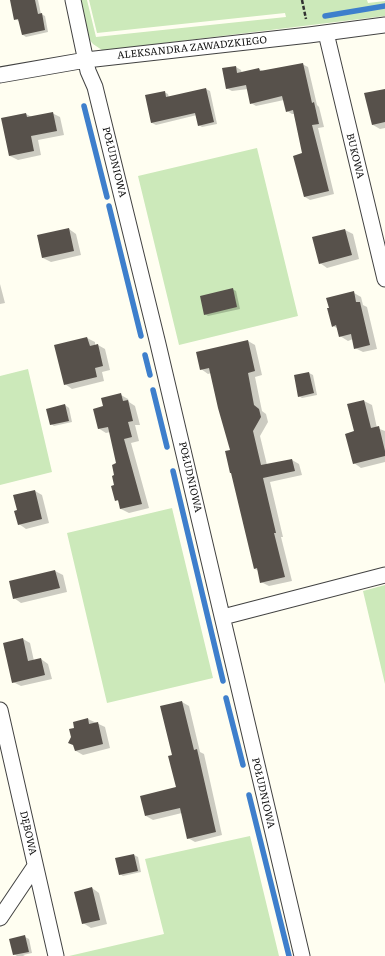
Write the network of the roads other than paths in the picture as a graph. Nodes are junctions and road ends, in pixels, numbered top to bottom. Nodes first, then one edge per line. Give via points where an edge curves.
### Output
1 (73, 0) edge
2 (385, 25) edge
3 (326, 33) junction
4 (86, 60) junction
5 (0, 75) edge
6 (385, 279) edge
7 (385, 575) edge
8 (223, 617) junction
9 (0, 710) edge
10 (36, 866) junction
11 (0, 918) edge
12 (56, 956) edge
13 (302, 956) edge

1 - 4 street, POŁUDNIOWA
2 - 3 street, ALEKSANDRA ZAWADZKIEGO
3 - 4 street, ALEKSANDRA ZAWADZKIEGO
3 - 6 street, BUKOWA
4 - 5 street, ALEKSANDRA ZAWADZKIEGO
4 - 8 street, POŁUDNIOWA via 124,202
7 - 8 street
8 - 13 street, POŁUDNIOWA
9 - 10 street, DĘBOWA
10 - 11 street
10 - 12 street, DĘBOWA

